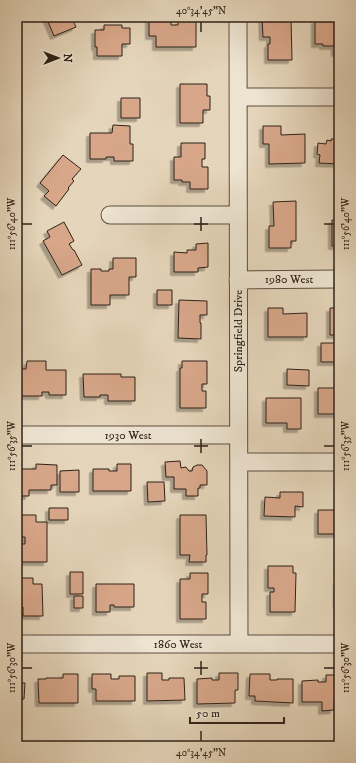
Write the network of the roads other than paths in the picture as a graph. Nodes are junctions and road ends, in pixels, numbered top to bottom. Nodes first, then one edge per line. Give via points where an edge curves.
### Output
1 (238, 17) edge
2 (238, 97) junction
3 (339, 97) edge
4 (110, 215) dead end
5 (238, 215) junction
6 (339, 279) edge
7 (238, 280) junction
8 (17, 434) edge
9 (238, 435) junction
10 (239, 462) junction
11 (339, 462) edge
12 (17, 644) edge
13 (239, 644) junction
14 (339, 644) edge

1 - 2 street, Springfield Drive
2 - 3 street
2 - 5 street, Springfield Drive
4 - 5 street
5 - 7 street, Springfield Drive
6 - 7 street, 1980 West
7 - 9 street, Springfield Drive
8 - 9 street, 1930 West
9 - 10 street, Springfield Drive
10 - 11 street
10 - 13 street, Springfield Drive
12 - 13 street, 1860 West
13 - 14 street, 1860 West

